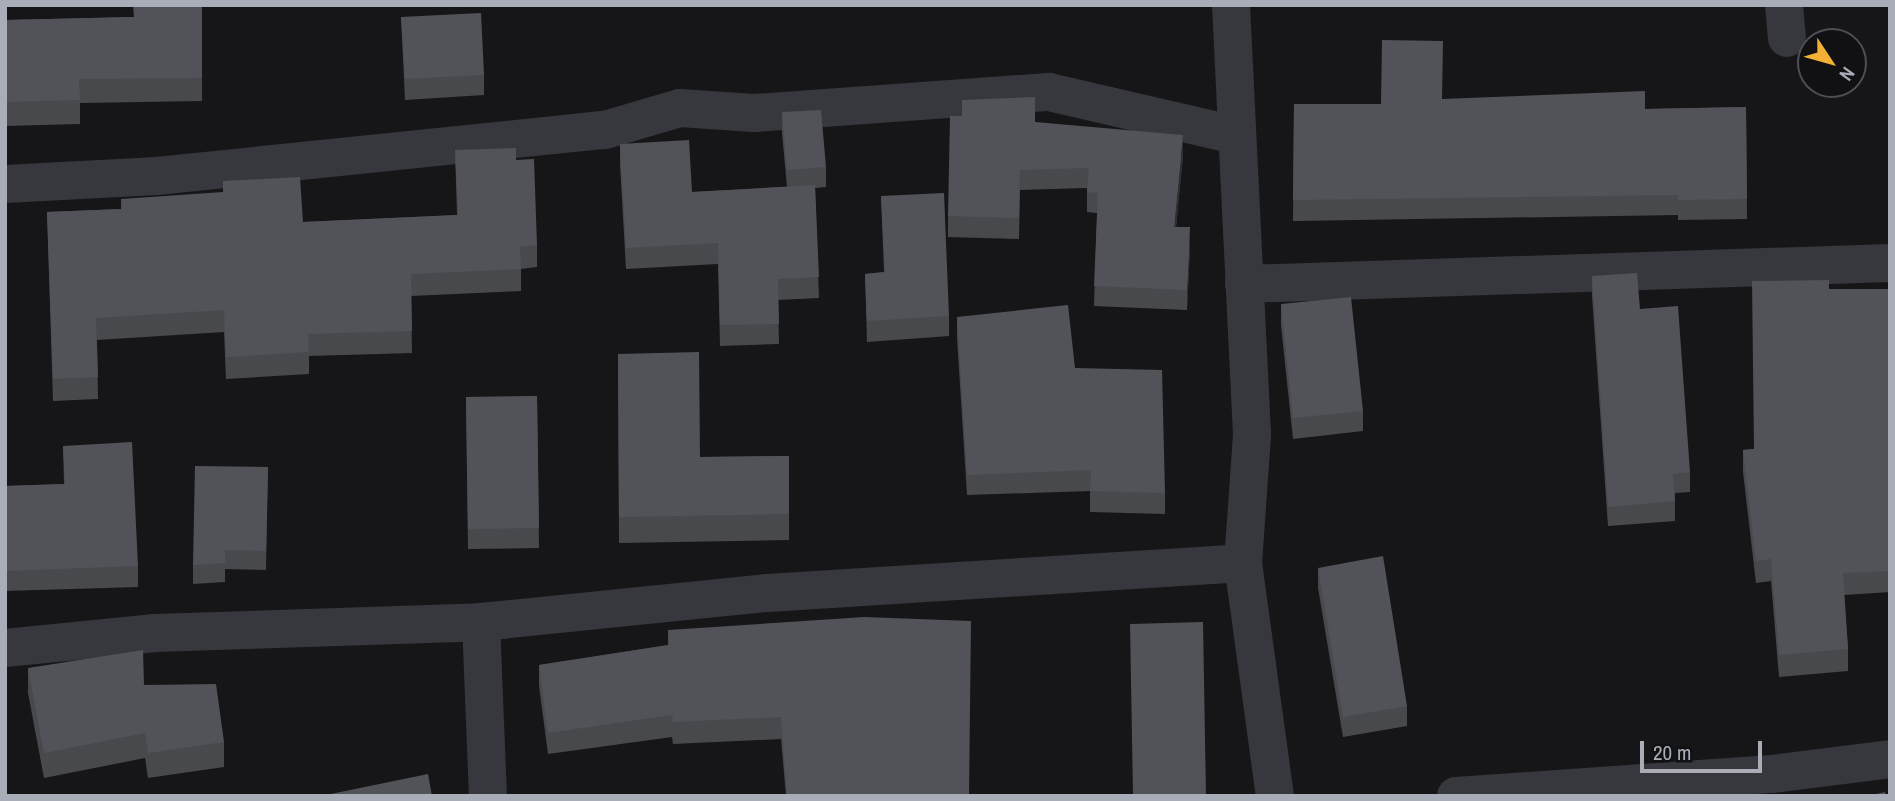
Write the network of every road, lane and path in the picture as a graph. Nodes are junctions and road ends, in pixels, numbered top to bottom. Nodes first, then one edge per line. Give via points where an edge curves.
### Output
1 (1231, 5) edge
2 (1235, 135) junction
3 (5, 184) edge
4 (1890, 263) edge
5 (1244, 284) junction
6 (1243, 563) junction
7 (481, 622) junction
8 (5, 648) edge
9 (1890, 759) edge
10 (1773, 785) edge
11 (488, 796) edge
12 (1275, 796) edge
13 (1456, 796) edge

1 - 2 street
2 - 3 street via 1049,92 754,113 680,108 605,130 157,176
2 - 5 street
4 - 5 street
5 - 6 street via 1252,435
6 - 7 street via 768,593
6 - 12 street
7 - 8 street via 155,633
7 - 11 street
9 - 10 street
10 - 13 street

